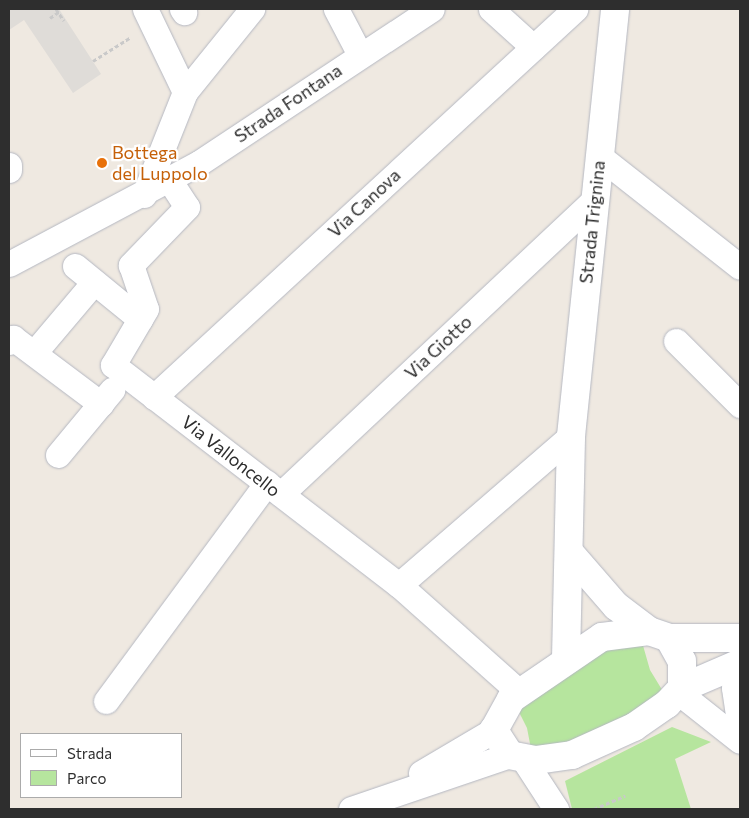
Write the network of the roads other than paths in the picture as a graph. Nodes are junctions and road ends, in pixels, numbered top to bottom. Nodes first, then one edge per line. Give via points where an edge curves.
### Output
1 (252, 9) edge
2 (336, 9) edge
3 (432, 9) edge
4 (491, 9) edge
5 (575, 9) edge
6 (615, 9) edge
7 (162, 13) edge
8 (533, 47) junction
9 (360, 55) junction
10 (185, 92) junction
11 (599, 156) junction
12 (9, 165) edge
13 (9, 170) edge
14 (170, 181) junction
15 (144, 195) junction
16 (594, 200) junction
17 (9, 264) edge
18 (75, 266) dead end
19 (740, 267) edge
20 (94, 282) junction
21 (140, 319) junction
22 (676, 341) dead end
23 (9, 342) edge
24 (34, 353) junction
25 (125, 375) junction
26 (154, 397) junction
27 (101, 404) junction
28 (740, 405) edge
29 (571, 436) junction
30 (58, 455) dead end
31 (274, 489) junction
32 (569, 552) junction
33 (399, 585) junction
34 (659, 635) junction
35 (739, 655) edge
36 (566, 658) junction
37 (519, 692) junction
38 (674, 696) junction
39 (106, 702) dead end
40 (740, 728) edge
41 (494, 730) junction
42 (740, 741) edge
43 (517, 757) junction
44 (554, 758) junction
45 (382, 797) junction
46 (351, 809) edge
47 (558, 809) edge

1 - 10 street
2 - 9 street
3 - 9 street, Strada Fontana
4 - 8 street
5 - 8 street, Via Canova
6 - 11 street, Strada Trignina
7 - 10 street
8 - 26 street, Via Canova
9 - 14 street, Strada Fontana
10 - 15 street
11 - 16 street, Strada Trignina
11 - 19 street
12 - 13 street
14 - 15 street, Strada Fontana
14 - 21 street via 187,207 131,265 146,309
15 - 17 street, Strada Fontana
16 - 29 street, Strada Trignina
16 - 31 street, Via Giotto
18 - 20 street
20 - 21 street
20 - 24 street
21 - 25 street via 113,366
22 - 28 street
23 - 24 street via 13,338
24 - 27 street
25 - 26 street, Via Valloncello
25 - 27 street
26 - 31 street, Via Valloncello
27 - 30 street
29 - 32 street, Strada Trignina
29 - 33 street
31 - 33 street, Via Valloncello
31 - 39 street, Via Giotto
32 - 34 street via 616,606
32 - 36 street, Strada Trignina
33 - 37 street, Via Valloncello
34 - 35 street
34 - 36 street via 602,637
34 - 38 street via 682,661
35 - 38 street
35 - 40 street via 734,688
36 - 37 street
37 - 41 street via 504,705
38 - 42 street
38 - 44 street via 591,749
41 - 43 street
41 - 45 street
43 - 44 street
43 - 45 street
43 - 47 street
44 - 47 street
45 - 46 street

